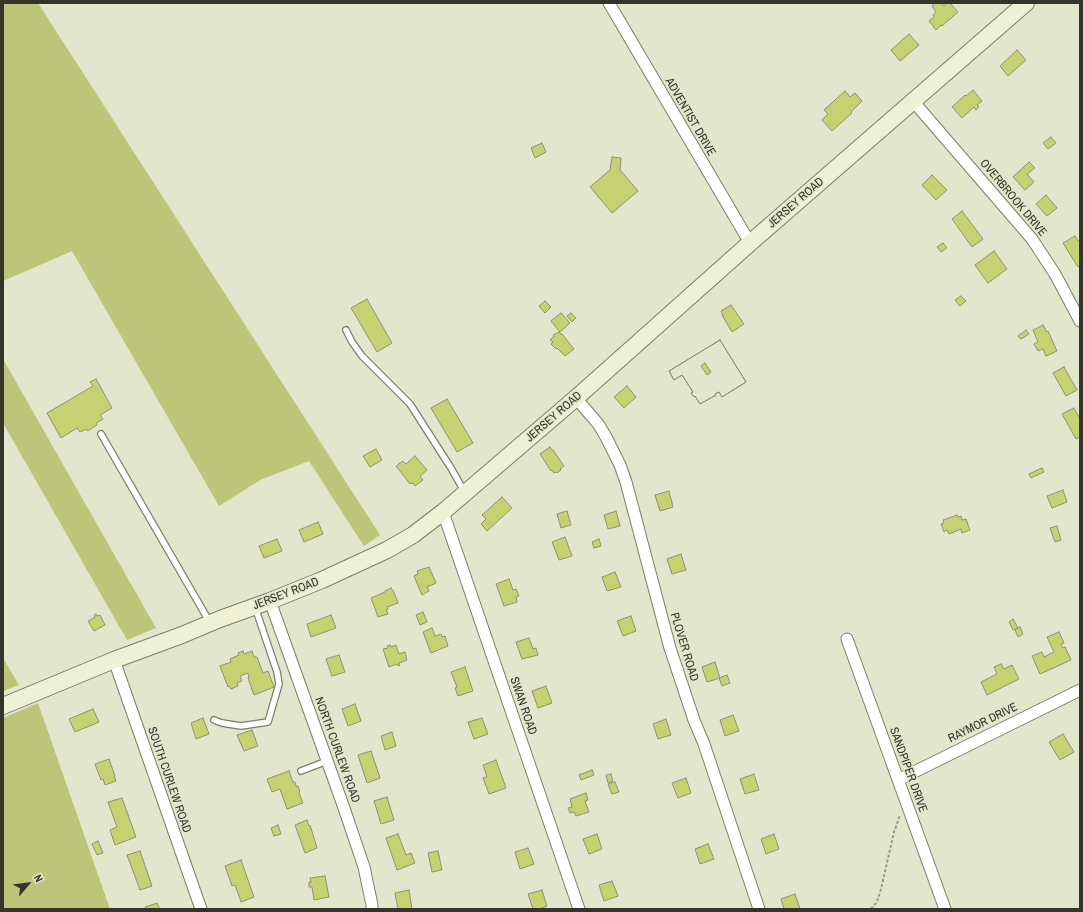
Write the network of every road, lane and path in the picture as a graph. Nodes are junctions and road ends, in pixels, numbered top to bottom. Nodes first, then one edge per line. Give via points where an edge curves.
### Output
1 (609, 3) edge
2 (1026, 3) edge
3 (913, 101) junction
4 (750, 243) junction
5 (1080, 321) edge
6 (346, 330) dead end
7 (576, 398) junction
8 (101, 434) dead end
9 (465, 494) junction
10 (443, 512) junction
11 (270, 601) junction
12 (255, 607) junction
13 (210, 623) junction
14 (847, 639) dead end
15 (114, 660) junction
16 (1078, 695) edge
17 (3, 706) edge
18 (214, 720) dead end
19 (327, 761) junction
20 (301, 771) dead end
21 (898, 780) junction
22 (905, 800) junction
23 (201, 909) edge
24 (372, 909) edge
25 (579, 909) edge
26 (759, 909) edge
27 (871, 909) edge
28 (946, 909) edge

1 - 4 street, ADVENTIST DRIVE
2 - 3 street, JERSEY ROAD
3 - 4 street, JERSEY ROAD
3 - 5 street, OVERBROOK DRIVE via 1032,240 1055,274
4 - 7 street, JERSEY ROAD
6 - 9 lane via 362,356 410,404
7 - 9 street, JERSEY ROAD
7 - 26 street, PLOVER ROAD via 599,426 620,465 670,648
8 - 13 lane
9 - 10 street, JERSEY ROAD
10 - 11 street, JERSEY ROAD via 413,535 387,550
10 - 25 street, SWAN ROAD
11 - 12 street, JERSEY ROAD
11 - 19 street, NORTH CURLEW ROAD
12 - 13 street, JERSEY ROAD
12 - 18 lane via 279,684 268,722 241,726
13 - 15 street, JERSEY ROAD
14 - 21 street, SANDPIPER DRIVE
15 - 17 street, JERSEY ROAD
15 - 23 street, SOUTH CURLEW ROAD
16 - 21 street, RAYMOR DRIVE
19 - 20 lane
19 - 24 street, NORTH CURLEW ROAD via 364,867
21 - 22 street, SANDPIPER DRIVE
22 - 27 path via 894,832 881,889
22 - 28 street, SANDPIPER DRIVE

